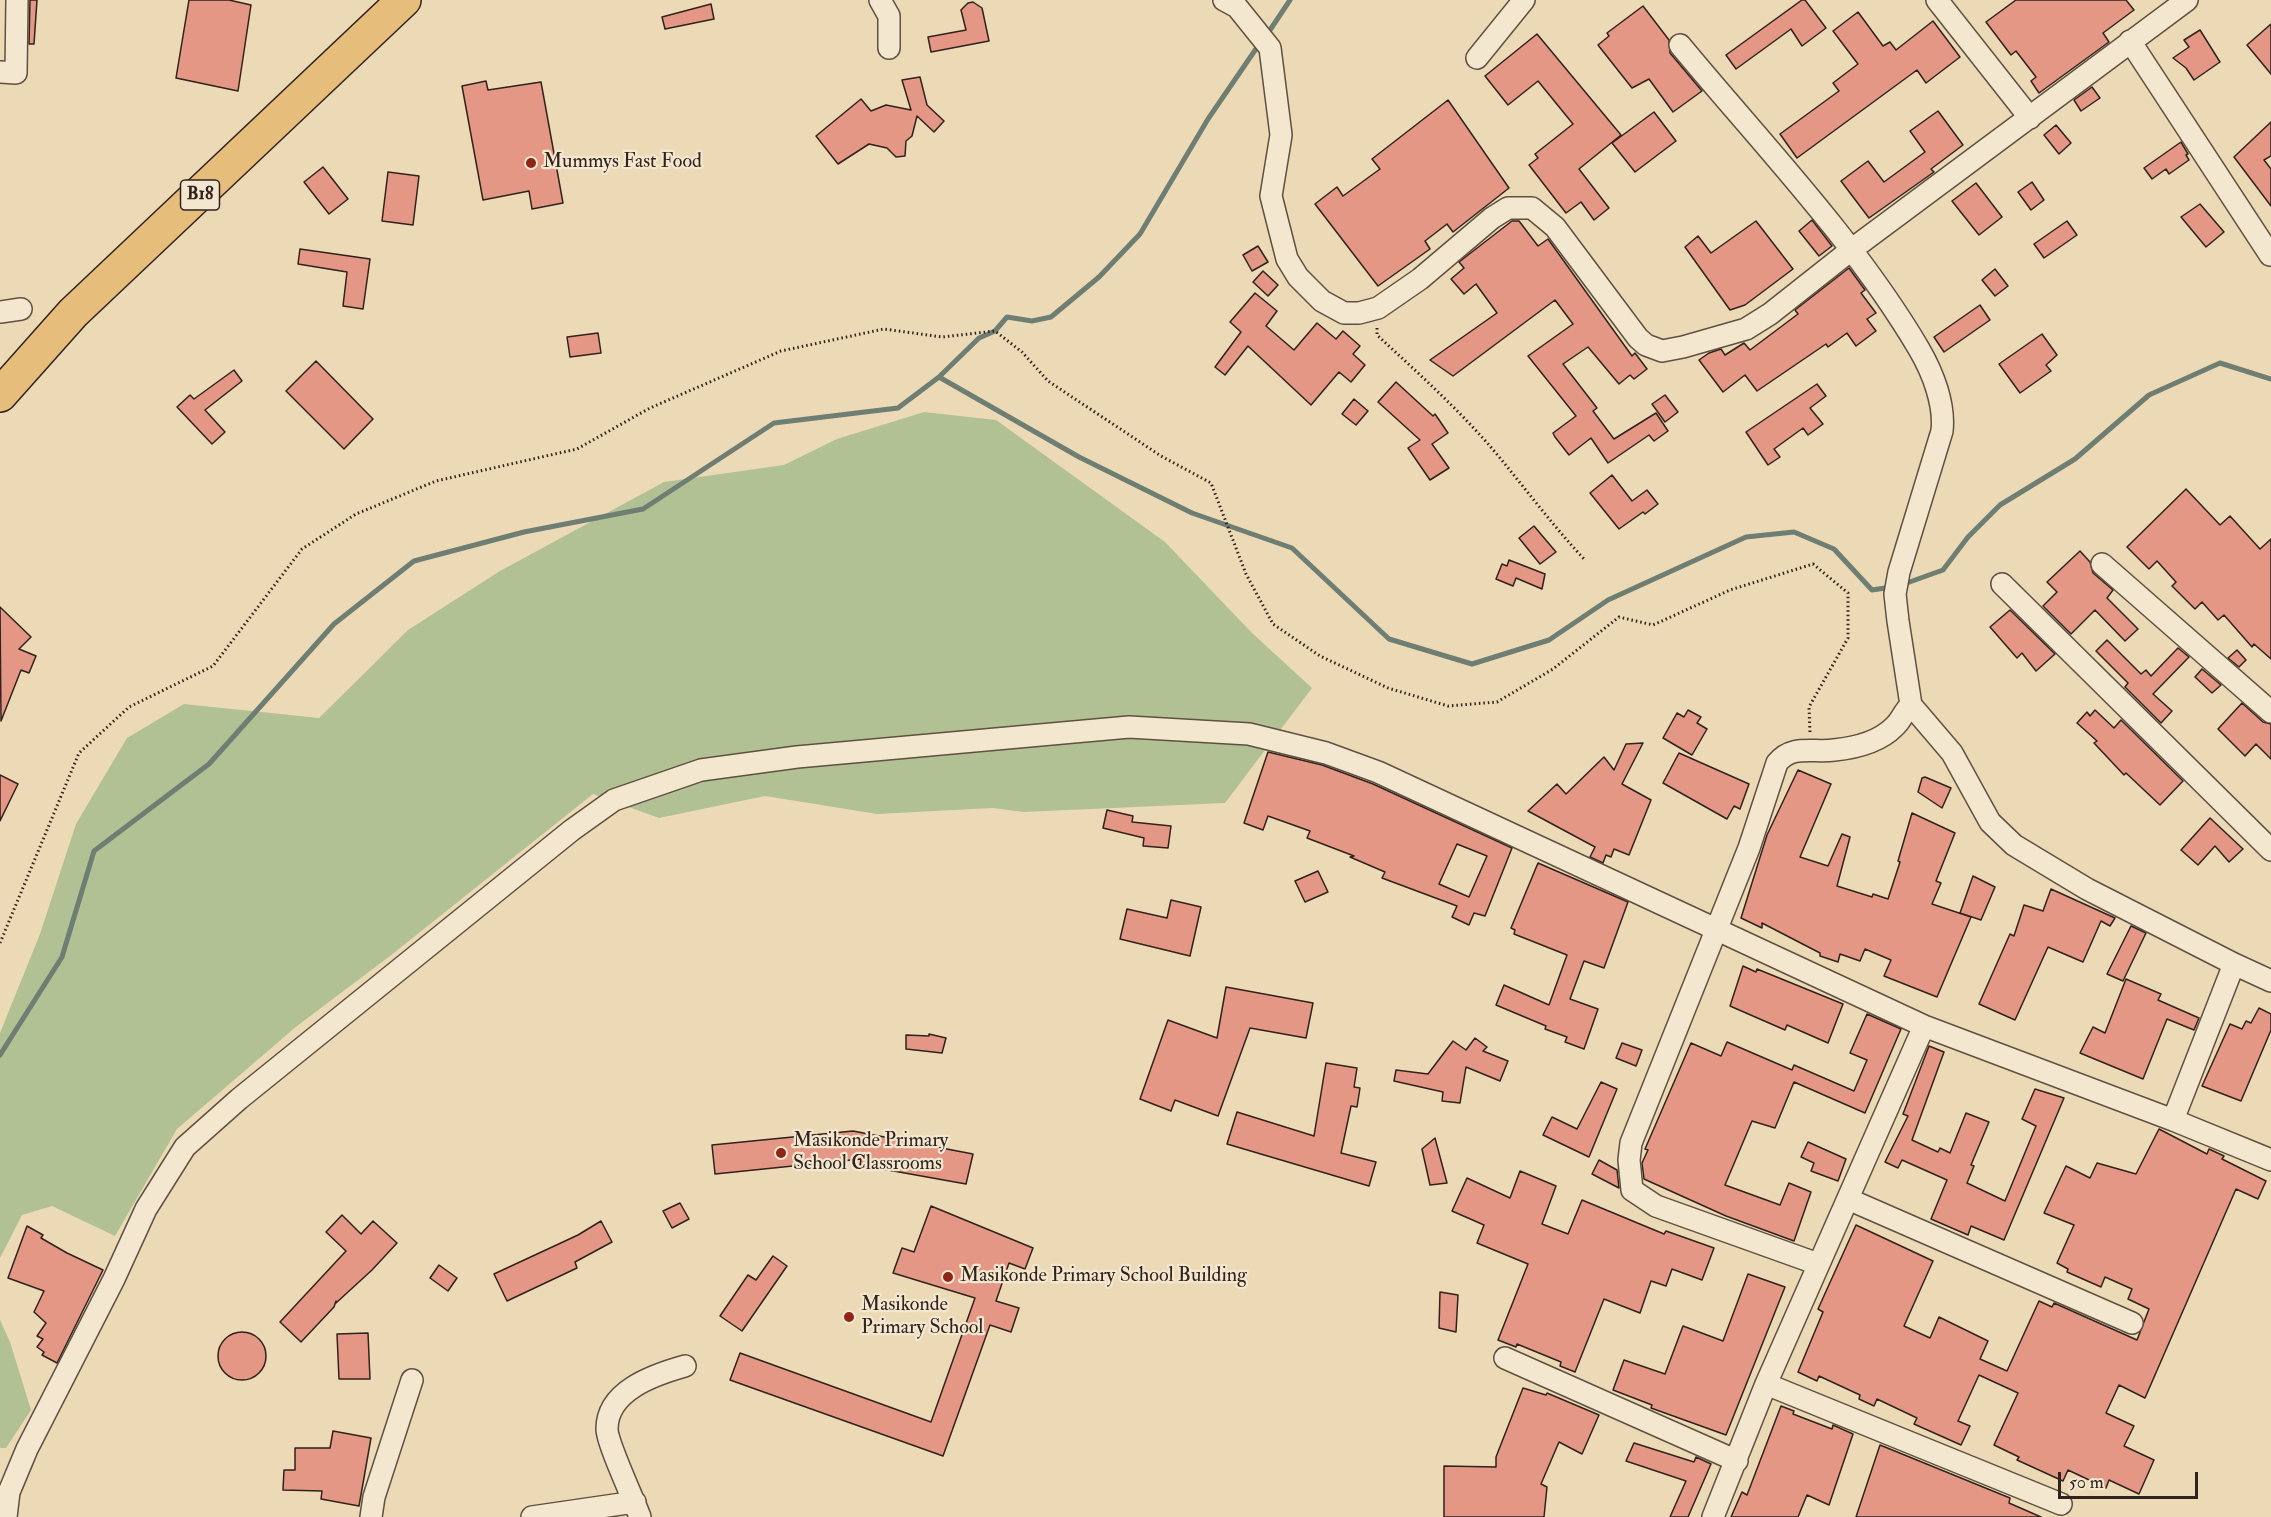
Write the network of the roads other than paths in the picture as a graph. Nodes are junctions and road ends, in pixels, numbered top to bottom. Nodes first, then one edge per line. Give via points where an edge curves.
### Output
1 (17, 0) edge
2 (404, 0) edge
3 (880, 0) edge
4 (1224, 0) edge
5 (1524, 0) edge
6 (1937, 0) edge
7 (2187, 0) edge
8 (2130, 41) junction
9 (1680, 45) dead end
10 (889, 48) dead end
11 (1477, 58) dead end
12 (0, 72) edge
13 (2030, 118) junction
14 (1851, 250) junction
15 (2270, 255) edge
16 (0, 394) edge
17 (2102, 564) dead end
18 (2002, 584) dead end
19 (1911, 705) junction
20 (2271, 711) edge
21 (2271, 850) edge
22 (1718, 928) junction
23 (2234, 964) junction
24 (2270, 979) edge
25 (1924, 1026) junction
26 (2172, 1120) junction
27 (2271, 1160) edge
28 (1848, 1199) junction
29 (1818, 1264) junction
30 (2132, 1323) dead end
31 (1505, 1358) dead end
32 (685, 1366) dead end
33 (411, 1380) dead end
34 (1766, 1384) junction
35 (1737, 1461) junction
36 (2061, 1504) dead end
37 (638, 1510) edge
38 (6, 1517) edge
39 (371, 1517) edge
40 (532, 1517) edge
41 (1713, 1517) edge

1 - 12 street via 16,73
2 - 16 highway, B18 via 73,313
3 - 10 street via 889,16
4 - 14 street via 1237,7 1270,48 1281,135 1271,196 1287,259 1315,295 1344,313 1378,308 1420,279 1492,218 1517,206 1541,212 1638,338 1662,351 1746,328 1770,314
5 - 11 street
6 - 13 street
7 - 8 street
8 - 13 street
8 - 15 street
9 - 14 street
13 - 14 street
14 - 19 street via 1920,350 1943,414 1942,431 1895,594
17 - 20 street
18 - 21 street
19 - 22 street via 1894,728 1871,742 1832,751 1789,753 1778,763
19 - 23 street via 1952,753 1990,822 2014,844 2087,889
22 - 25 street
22 - 29 street via 1637,1122 1629,1160 1632,1190 1656,1206
22 - 38 street via 1378,772 1326,753 1250,734 1129,727 797,757 701,771 614,800 343,1014 185,1147 146,1209 27,1449 9,1492
23 - 24 street
23 - 26 street
25 - 26 street
25 - 28 street
26 - 27 street
28 - 29 street
28 - 30 street
29 - 34 street
31 - 35 street
32 - 37 street via 627,1391 609,1412 607,1432
33 - 39 street
34 - 35 street
34 - 36 street
35 - 41 street
37 - 40 street

